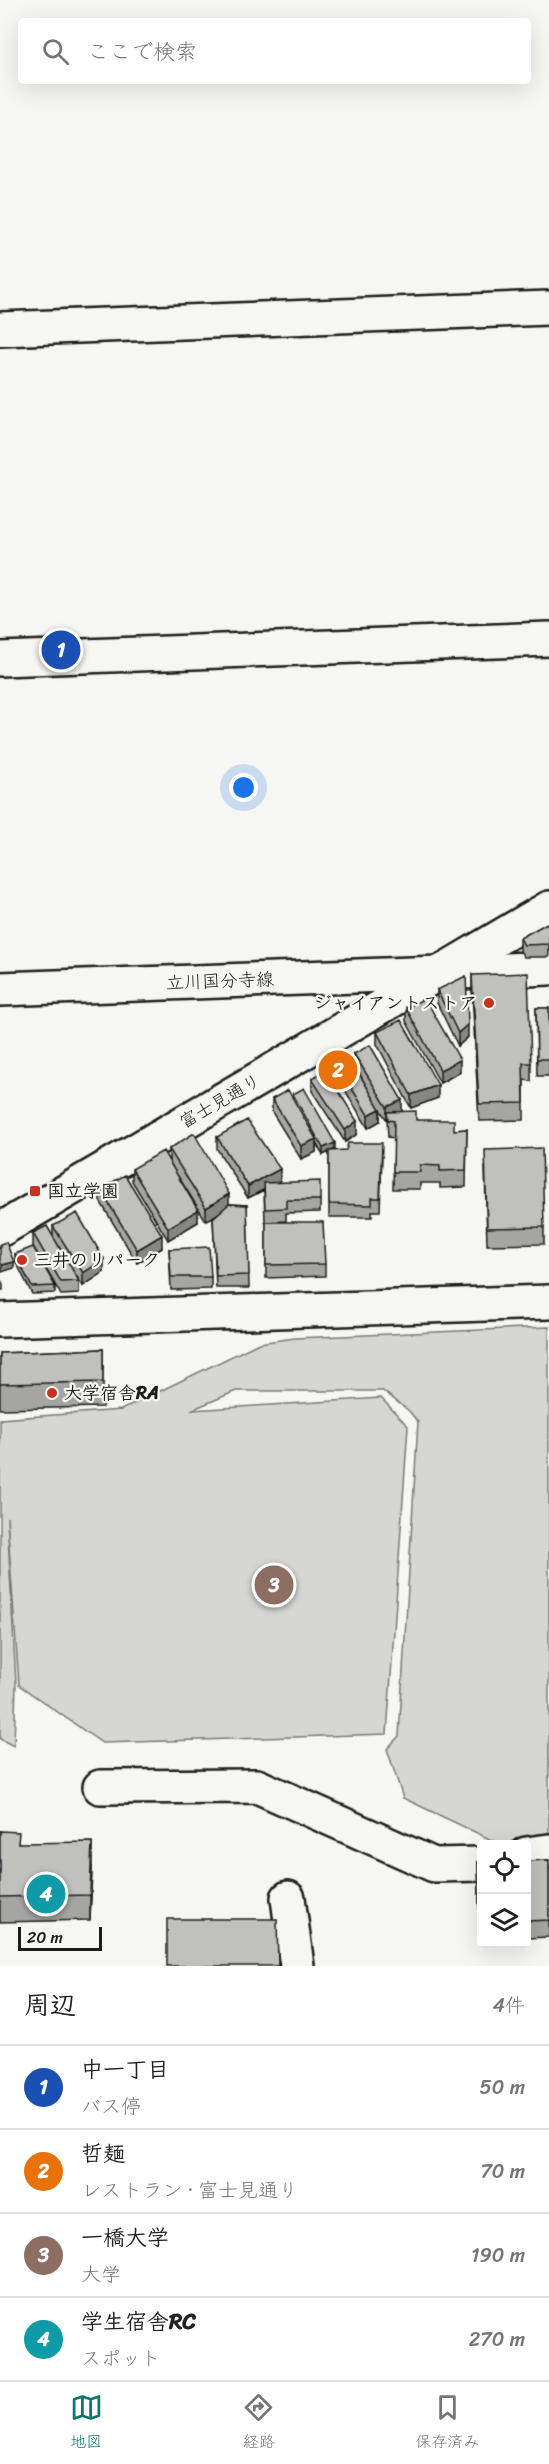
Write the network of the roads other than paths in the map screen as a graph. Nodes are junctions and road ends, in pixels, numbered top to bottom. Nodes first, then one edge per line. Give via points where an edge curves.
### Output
1 (549, 308) edge
2 (0, 329) edge
3 (549, 639) edge
4 (0, 659) edge
5 (549, 908) edge
6 (549, 968) edge
7 (439, 973) junction
8 (0, 989) edge
9 (0, 1230) edge
10 (549, 1302) edge
11 (0, 1320) edge
12 (99, 1787) dead end
13 (549, 1851) edge
14 (531, 1853) edge
15 (477, 1864) edge
16 (531, 1864) edge
17 (549, 1864) edge
18 (288, 1898) dead end
19 (297, 1966) edge

1 - 2 street
3 - 4 street
5 - 7 street, 富士見通り
6 - 7 street, 立川国分寺線
7 - 8 street, 立川国分寺線
7 - 9 street, 富士見通り
10 - 11 street
12 - 15 street via 257,1786 434,1864
13 - 14 street
16 - 17 street
18 - 19 street

